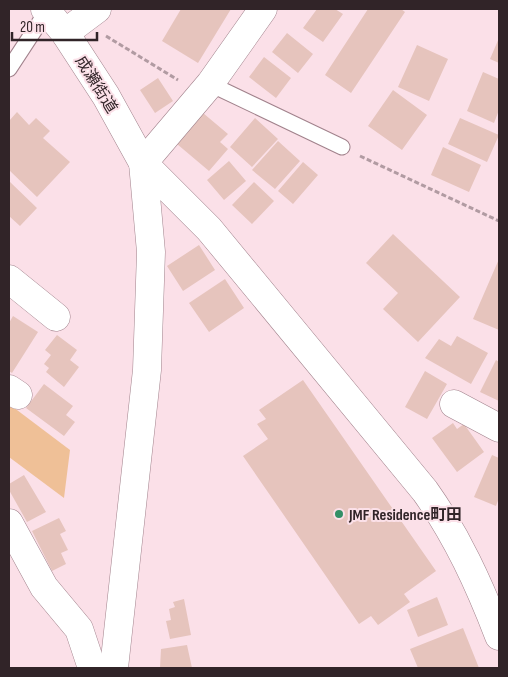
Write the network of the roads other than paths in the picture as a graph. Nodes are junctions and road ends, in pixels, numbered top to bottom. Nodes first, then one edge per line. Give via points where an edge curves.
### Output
1 (263, 9) edge
2 (46, 10) edge
3 (81, 21) edge
4 (9, 69) edge
5 (205, 89) junction
6 (342, 147) road end
7 (143, 163) junction
8 (9, 279) edge
9 (56, 317) dead end
10 (454, 404) dead end
11 (499, 428) edge
12 (9, 523) edge
13 (499, 634) edge
14 (92, 668) edge
15 (114, 668) edge

1 - 5 street
2 - 3 street, 成瀬街道
2 - 4 lane
3 - 7 street, 成瀬街道 via 106,96
5 - 6 lane
5 - 7 street
7 - 13 street via 210,229 425,491 464,552
7 - 15 street via 150,242 147,370
8 - 9 street
10 - 11 street
12 - 14 street via 44,588 79,629

